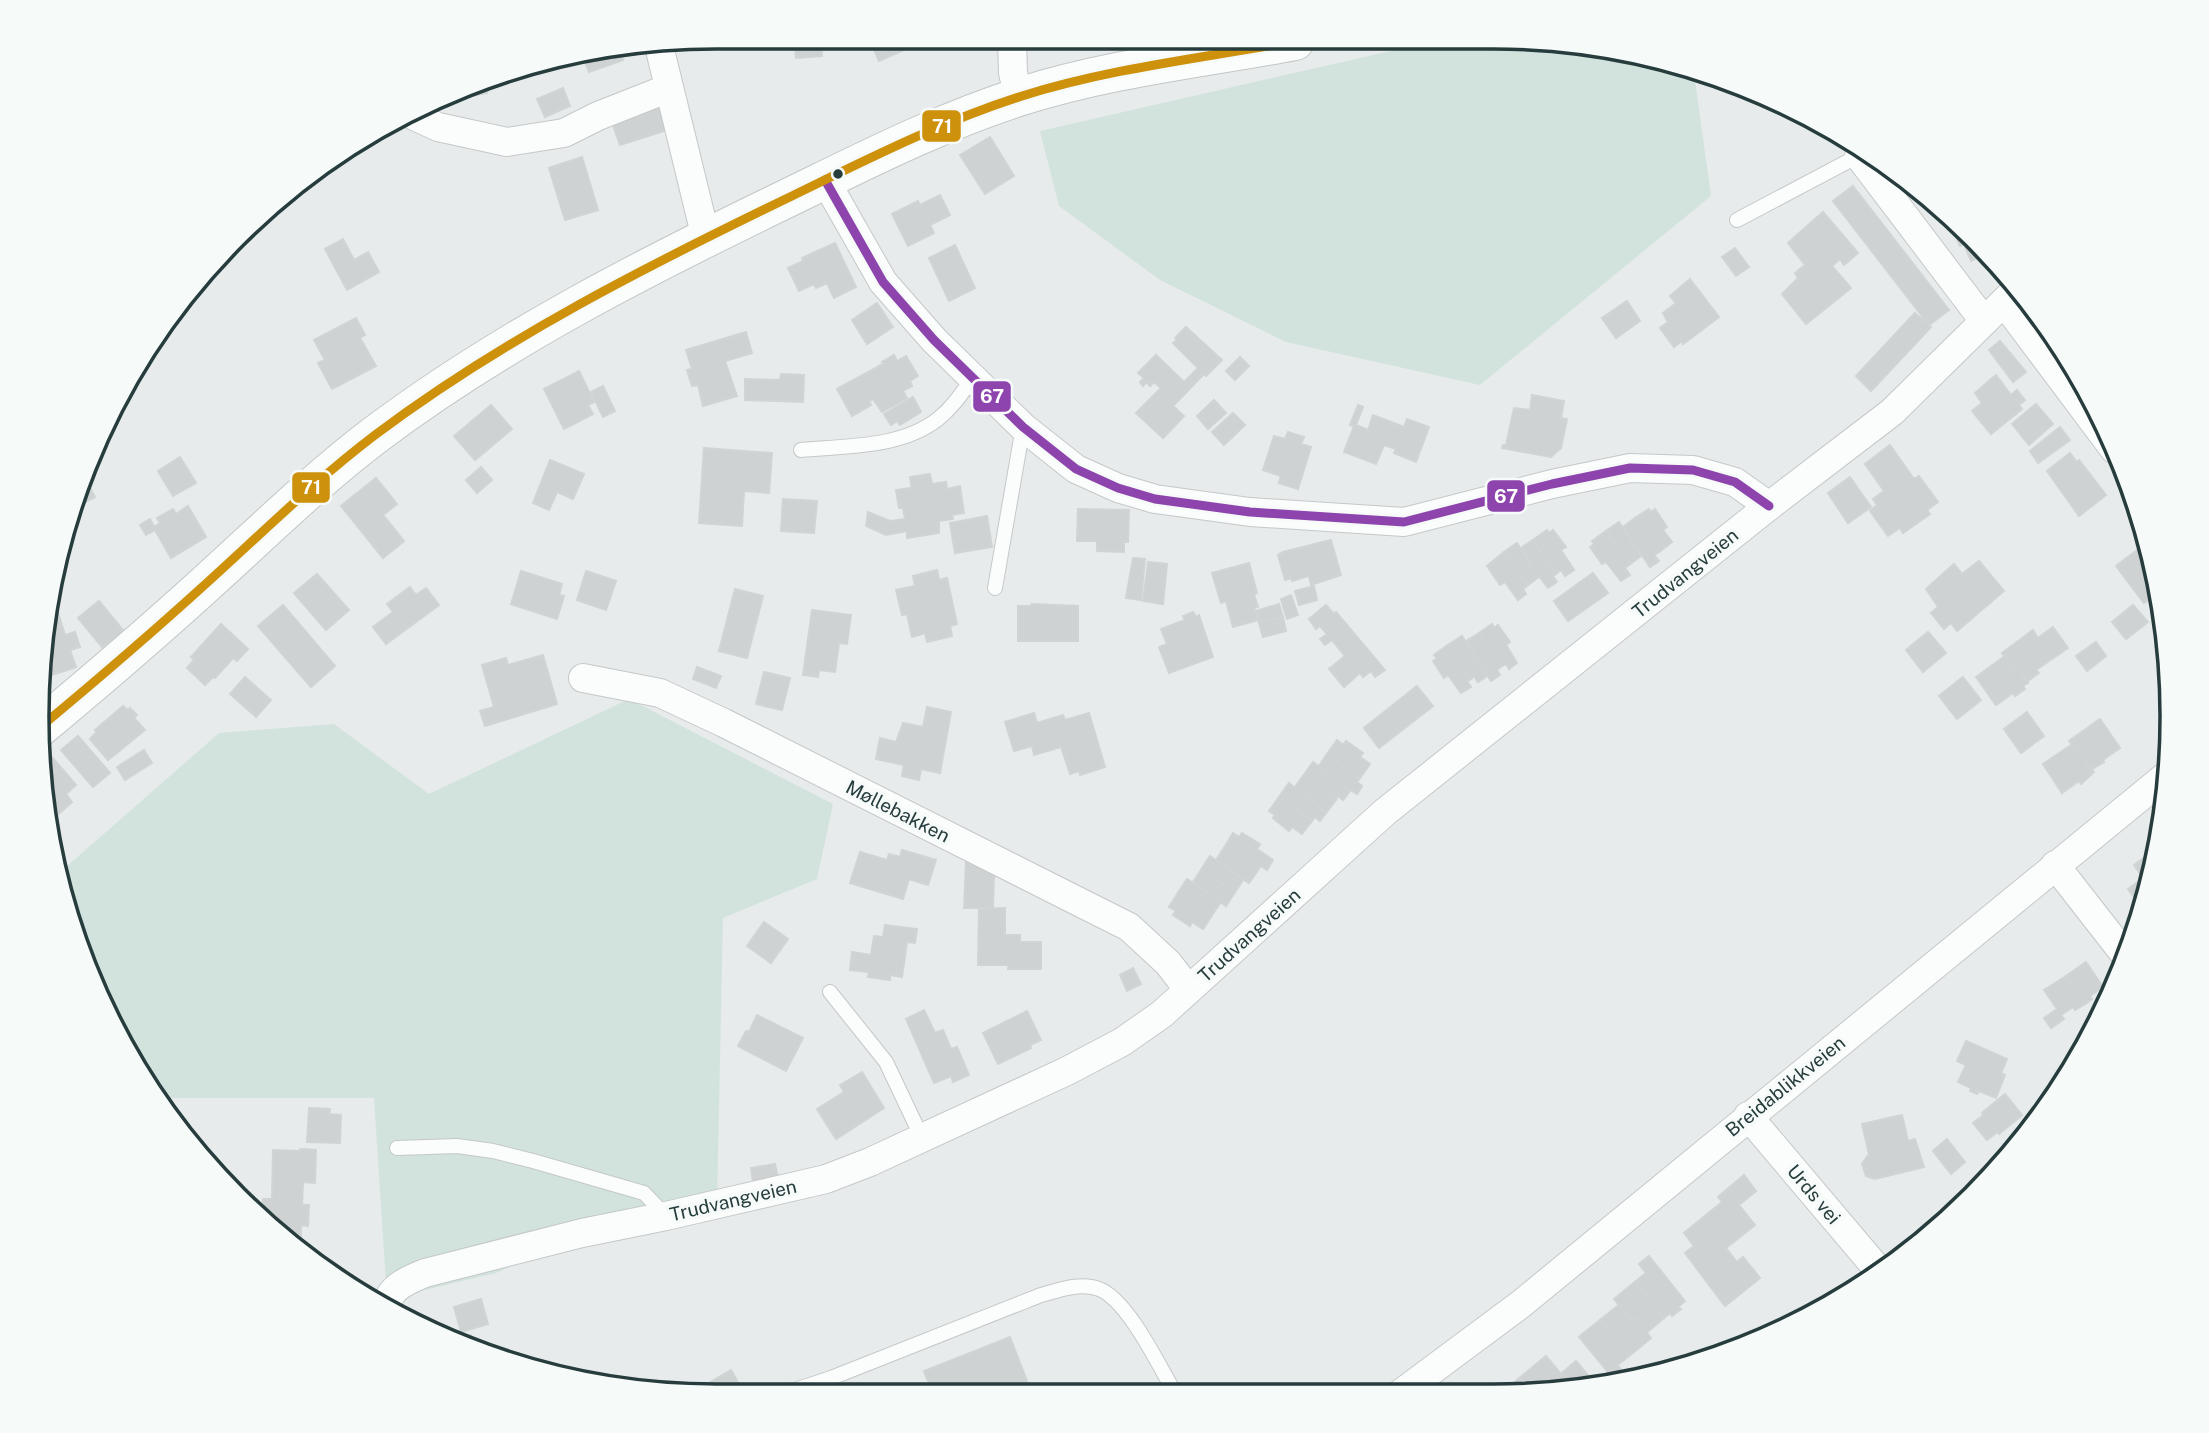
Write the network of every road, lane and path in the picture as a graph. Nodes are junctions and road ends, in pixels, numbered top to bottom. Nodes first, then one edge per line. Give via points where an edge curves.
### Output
1 (1012, 49) edge
2 (1247, 49) edge
3 (660, 51) edge
4 (669, 88) junction
5 (1019, 97) junction
6 (420, 119) edge
7 (1856, 157) edge
8 (1883, 176) edge
9 (825, 180) junction
10 (1737, 220) dead end
11 (706, 237) junction
12 (2002, 304) edge
13 (973, 378) junction
14 (2086, 412) edge
15 (1023, 427) junction
16 (802, 450) dead end
17 (1769, 506) junction
18 (995, 588) dead end
19 (583, 678) dead end
20 (49, 720) edge
21 (2156, 784) edge
22 (2055, 865) junction
23 (2119, 947) edge
24 (1188, 989) junction
25 (830, 992) dead end
26 (1748, 1116) junction
27 (922, 1138) junction
28 (397, 1148) dead end
29 (666, 1216) junction
30 (1874, 1264) edge
31 (387, 1297) edge
32 (813, 1384) edge
33 (1170, 1384) edge
34 (1413, 1384) edge

1 - 5 street
2 - 5 main road via 1126,70
3 - 4 street
4 - 6 street via 564,133 507,142
4 - 11 street
5 - 9 main road
7 - 10 lane
8 - 12 street
9 - 11 main road
9 - 13 street via 883,282
11 - 20 main road via 532,332 388,425
12 - 14 street
12 - 17 street, Trudvangveien via 1892,412
13 - 15 street
13 - 16 lane via 938,419 918,432 892,441
15 - 17 street via 1076,469 1118,488 1156,499 1250,512 1404,522 1630,468 1693,470 1735,482
15 - 18 lane
17 - 24 street, Trudvangveien via 1385,812
19 - 24 street, Møllebakken via 671,698 1129,927
21 - 22 street, Breidablikkveien
22 - 23 street
22 - 26 street, Breidablikkveien
24 - 27 street, Trudvangveien via 1122,1042
25 - 27 lane via 886,1062
26 - 30 street, Urds vei
26 - 34 street, Breidablikkveien via 1521,1304
27 - 29 street, Trudvangveien via 826,1179
28 - 29 lane via 457,1146 533,1161 644,1193
29 - 31 street, Trudvangveien via 425,1273 401,1283
32 - 33 lane via 1041,1295 1076,1286 1101,1290 1128,1312

